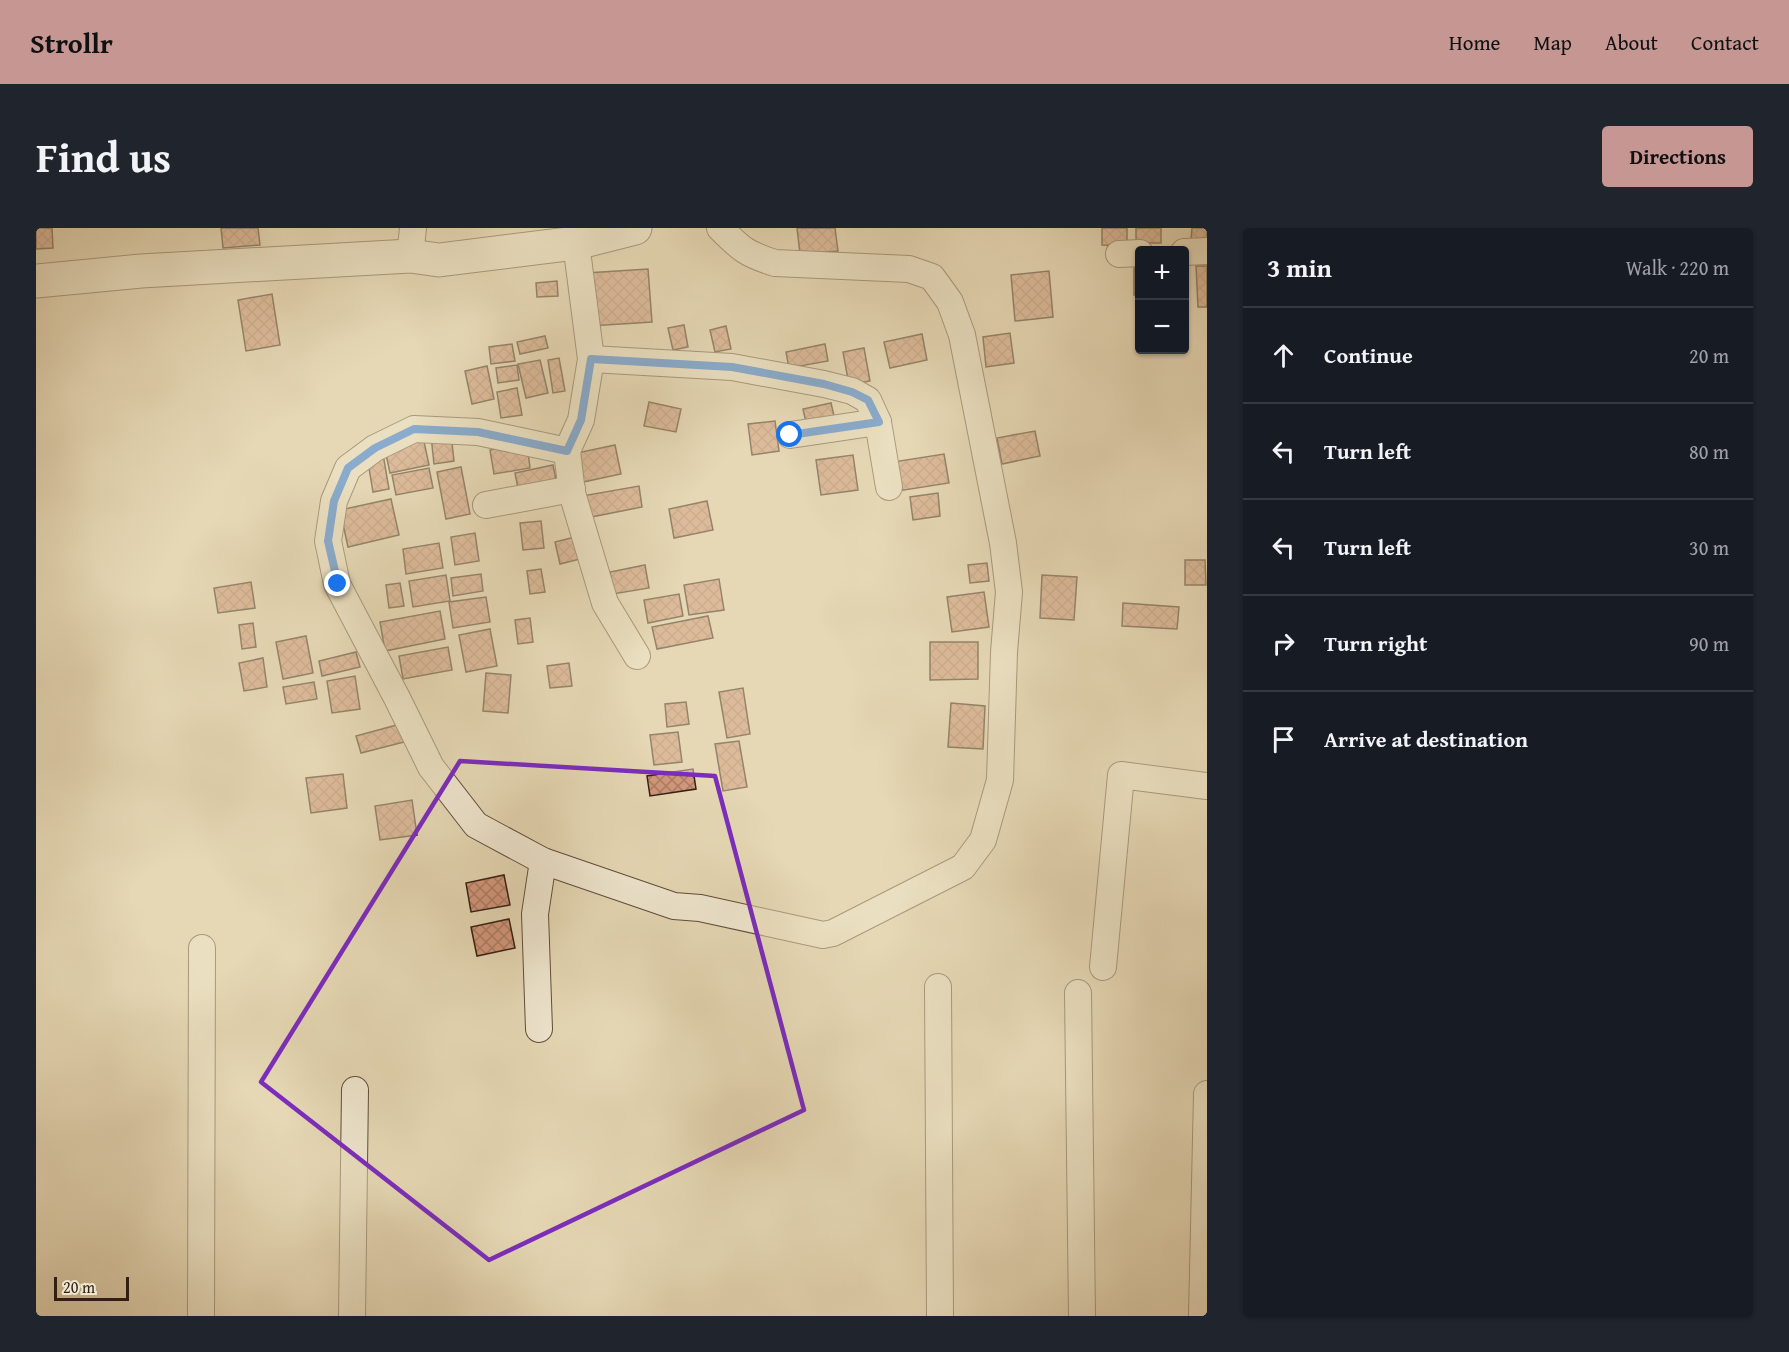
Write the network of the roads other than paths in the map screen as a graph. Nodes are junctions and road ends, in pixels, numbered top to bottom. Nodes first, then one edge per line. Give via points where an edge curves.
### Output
1 (635, 228) edge
2 (720, 228) edge
3 (411, 242) edge
4 (576, 243) junction
5 (1207, 251) edge
6 (1189, 252) edge
7 (36, 281) edge
8 (591, 359) junction
9 (879, 422) junction
10 (790, 435) dead end
11 (567, 451) junction
12 (889, 487) dead end
13 (572, 489) junction
14 (486, 506) dead end
15 (637, 656) dead end
16 (1207, 786) edge
17 (543, 861) junction
18 (202, 948) dead end
19 (1103, 967) dead end
20 (938, 987) dead end
21 (1078, 993) dead end
22 (538, 1029) dead end
23 (354, 1090) dead end
24 (1207, 1094) edge
25 (201, 1316) edge
26 (352, 1316) edge
27 (940, 1316) edge
28 (1082, 1316) edge
29 (1202, 1316) edge

1 - 4 street
2 - 17 street via 742,249 775,263 909,269 932,277 950,302 962,335 1009,592 1000,780 983,840 963,867 823,935 674,906
3 - 4 street via 439,260
3 - 7 street
4 - 8 street
5 - 6 street
8 - 9 street via 732,367 824,384 868,400
8 - 11 street via 581,420
9 - 10 street
9 - 12 street
11 - 13 street
11 - 17 street via 478,432 414,429 375,448 348,468 334,501 328,541 338,584 431,767 476,825
13 - 14 street
13 - 15 street via 605,603
16 - 19 street via 1121,775
17 - 22 street via 535,914
18 - 25 street
20 - 27 street
21 - 28 street
23 - 26 street
24 - 29 street

